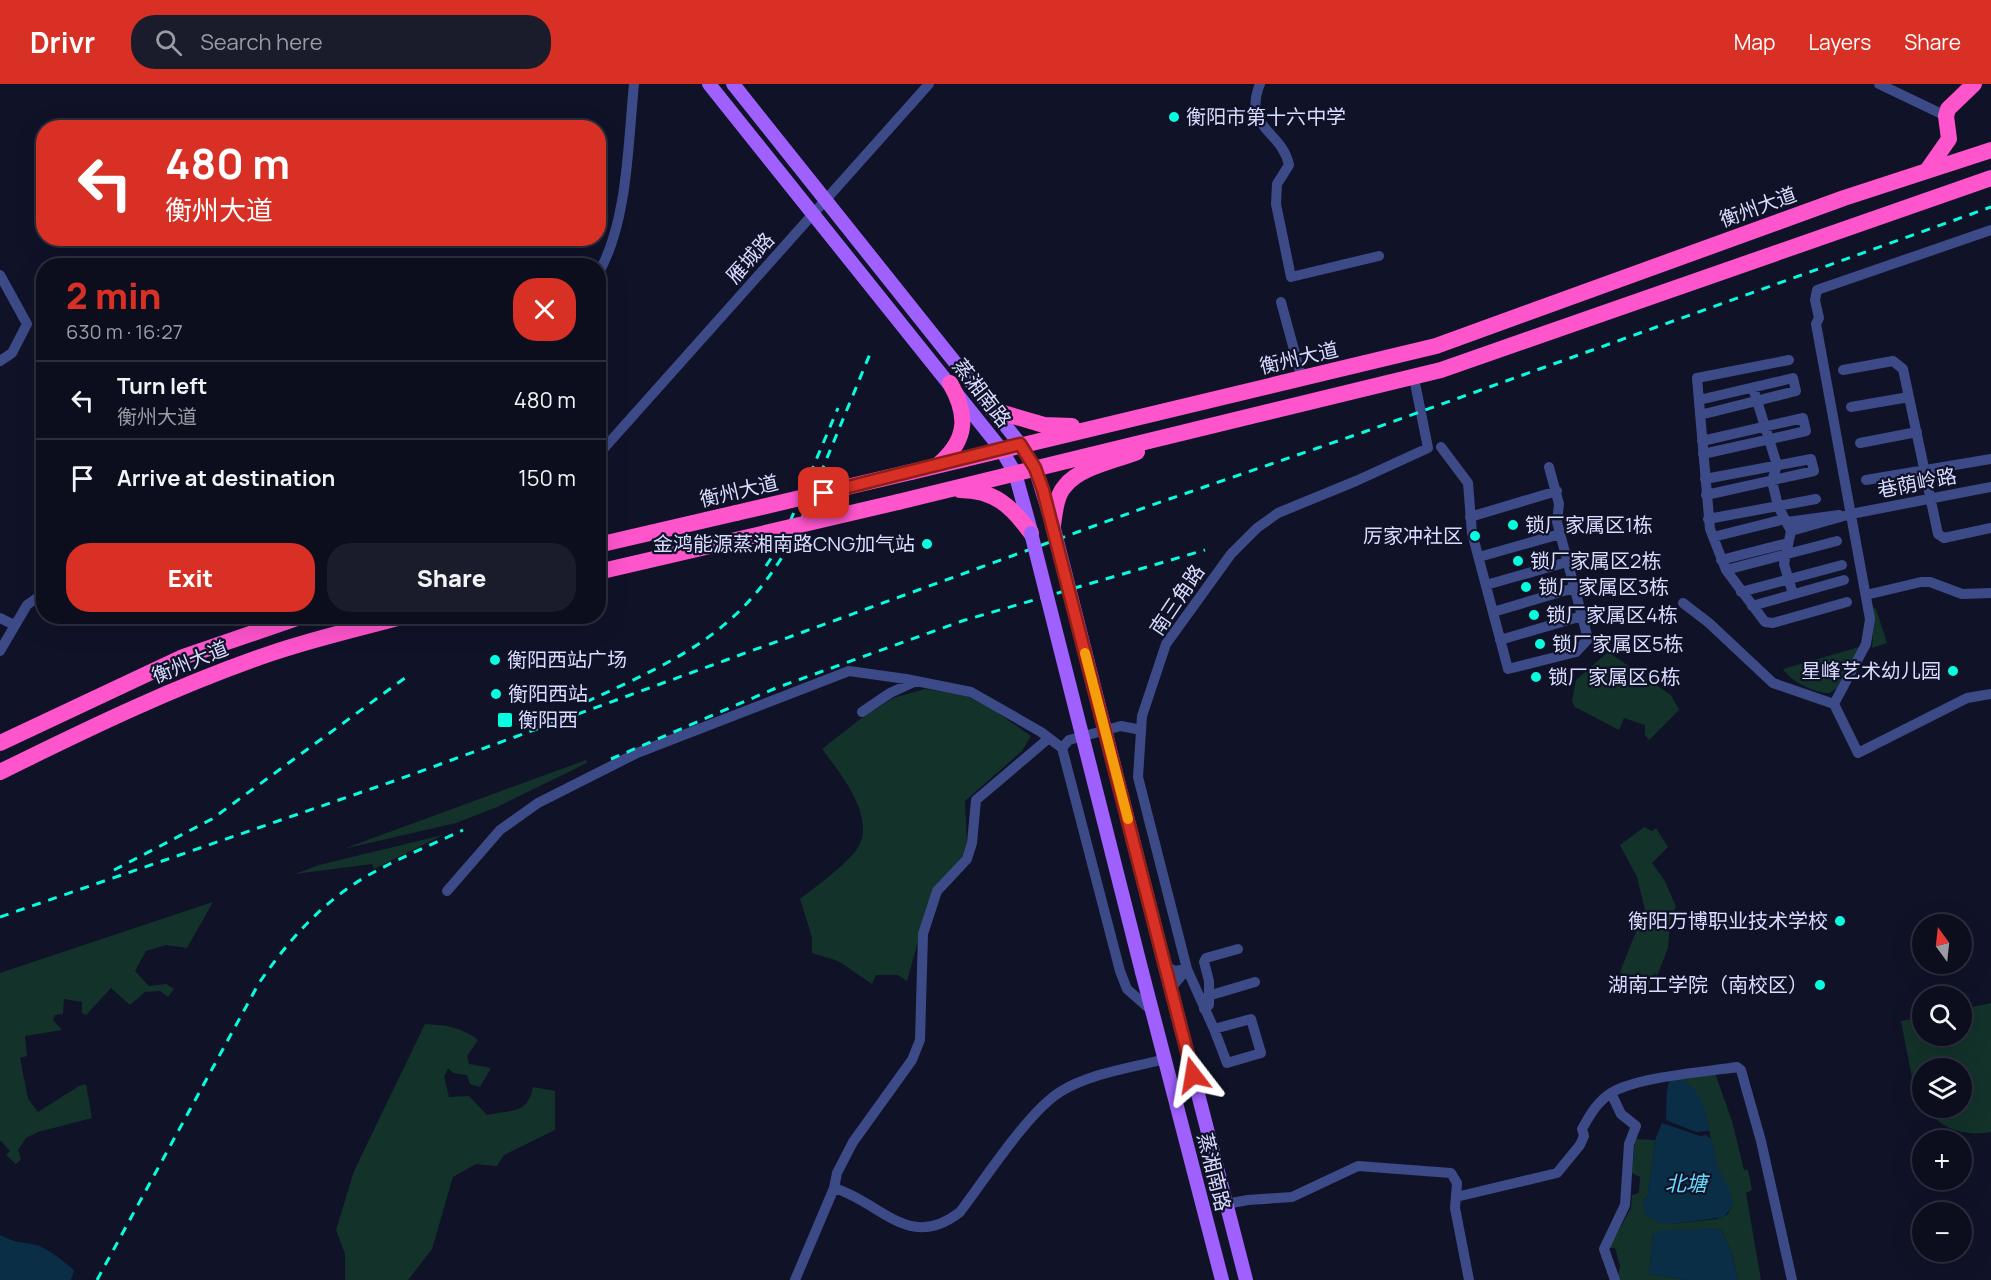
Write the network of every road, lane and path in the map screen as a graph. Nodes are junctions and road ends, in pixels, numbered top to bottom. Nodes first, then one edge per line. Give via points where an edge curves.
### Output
1 (634, 84) edge
2 (709, 84) edge
3 (733, 84) edge
4 (922, 84) edge
5 (928, 84) edge
6 (1260, 84) edge
7 (1879, 84) edge
8 (1893, 84) edge
9 (1974, 84) edge
10 (1947, 112) junction
11 (1991, 150) edge
12 (1928, 170) junction
13 (1991, 178) edge
14 (825, 197) junction
15 (812, 212) junction
16 (1763, 228) junction
17 (1991, 230) edge
18 (1772, 255) junction
19 (1379, 256) dead end
20 (606, 259) edge
21 (0, 275) edge
22 (1281, 302) dead end
23 (1789, 360) dead end
24 (0, 361) edge
25 (1842, 370) dead end
26 (1414, 378) junction
27 (1302, 379) junction
28 (950, 383) junction
29 (1753, 388) junction
30 (1909, 397) junction
31 (1699, 400) junction
32 (1756, 401) junction
33 (1851, 407) dead end
34 (993, 410) junction
35 (1700, 415) junction
36 (1136, 417) junction
37 (1099, 426) junction
38 (1763, 427) junction
39 (1194, 430) junction
40 (1917, 432) junction
41 (606, 440) edge
42 (1770, 440) junction
43 (1702, 441) junction
44 (1143, 442) junction
45 (1860, 443) dead end
46 (1020, 444) junction
47 (606, 446) edge
48 (1441, 447) dead end
49 (1001, 449) junction
50 (1703, 454) junction
51 (1991, 459) edge
52 (1058, 462) junction
53 (1777, 465) junction
54 (936, 466) junction
55 (1549, 467) dead end
56 (1035, 468) junction
57 (1092, 470) junction
58 (1925, 470) junction
59 (1015, 472) junction
60 (1705, 479) junction
61 (1866, 480) dead end
62 (1772, 481) junction
63 (1991, 487) edge
64 (944, 490) junction
65 (1557, 491) junction
66 (1706, 495) junction
67 (1816, 498) dead end
68 (1931, 499) junction
69 (1778, 506) junction
70 (1851, 514) junction
71 (1470, 517) junction
72 (1708, 519) junction
73 (1787, 524) junction
74 (1053, 525) junction
75 (1991, 528) edge
76 (1031, 533) junction
77 (1560, 534) junction
78 (1713, 537) junction
79 (1837, 541) dead end
80 (606, 543) edge
81 (1788, 543) junction
82 (1785, 555) junction
83 (1479, 557) junction
84 (1567, 562) junction
85 (1723, 565) junction
86 (1842, 565) dead end
87 (606, 570) edge
88 (1788, 579) junction
89 (1844, 580) dead end
90 (1486, 585) junction
91 (1574, 588) junction
92 (1741, 592) junction
93 (1991, 593) edge
94 (1793, 594) junction
95 (1866, 595) junction
96 (36, 599) edge
97 (1847, 602) dead end
98 (1683, 603) dead end
99 (1752, 606) junction
100 (1493, 612) junction
101 (1582, 616) junction
102 (0, 618) edge
103 (276, 624) edge
104 (376, 624) edge
105 (14, 625) junction
106 (266, 627) junction
107 (1500, 640) junction
108 (0, 651) edge
109 (274, 652) junction
110 (183, 657) junction
111 (916, 681) junction
112 (191, 683) junction
113 (1991, 694) edge
114 (1834, 704) junction
115 (862, 712) dead end
116 (1141, 730) junction
117 (1049, 738) junction
118 (0, 743) edge
119 (1062, 748) junction
120 (0, 772) edge
121 (447, 891) dead end
122 (1238, 949) dead end
123 (1165, 966) junction
124 (1187, 969) junction
125 (1142, 972) junction
126 (1256, 982) dead end
127 (1171, 988) junction
128 (1127, 989) junction
129 (1208, 996) junction
130 (1204, 1009) junction
131 (1152, 1011) junction
132 (1214, 1029) junction
133 (1165, 1059) junction
134 (1611, 1093) junction
135 (834, 1188) junction
136 (1456, 1197) junction
137 (1226, 1204) junction
138 (795, 1280) edge
139 (1222, 1280) edge
140 (1246, 1280) edge
141 (1469, 1280) edge
142 (1615, 1280) edge
143 (1792, 1280) edge

1 - 20 street via 624,180 611,251
2 - 15 main road, 蒸湘南路
3 - 14 main road, 蒸湘南路
4 - 14 street, 雁城路
5 - 14 street, 雁城路
6 - 19 street via 1255,96 1256,116 1286,153 1289,165 1277,184 1276,204 1291,277
7 - 10 street
8 - 10 street
9 - 10 highway
10 - 12 highway via 1949,139
11 - 12 highway, 衡州大道
12 - 16 highway, 衡州大道
13 - 18 highway
14 - 15 street, 雁城路
14 - 34 main road, 蒸湘南路
15 - 28 main road, 蒸湘南路
15 - 41 street, 雁城路
15 - 47 street, 雁城路
16 - 18 highway via 1779,226 1791,231 1785,244
16 - 27 highway, 衡州大道 via 1436,345
17 - 70 street via 1817,290 1816,324
18 - 26 highway
21 - 24 street via 27,324 12,353
22 - 27 street
23 - 31 street via 1697,378
25 - 30 street via 1893,361 1903,369
26 - 39 highway
26 - 116 street, 南三角路 via 1428,448 1278,513 1257,528 1231,554 1166,645
27 - 36 highway, 衡州大道
28 - 49 main road, 蒸湘南路
28 - 54 highway via 961,403 964,421 957,444
29 - 31 street
29 - 32 street
29 - 32 street via 1793,378 1796,391
30 - 33 street
30 - 40 street
31 - 35 street
32 - 35 street
32 - 38 street
34 - 37 highway via 1044,425
34 - 46 main road, 蒸湘南路
35 - 43 street
36 - 37 highway, 衡州大道
36 - 44 highway via 1128,431 1132,439
37 - 46 highway, 衡州大道
38 - 42 street
38 - 42 street via 1803,418 1806,431
38 - 43 street
39 - 44 highway
39 - 57 highway
40 - 45 street
40 - 58 street
42 - 50 street
42 - 53 street
43 - 50 street
44 - 52 highway
46 - 49 highway, 衡州大道
46 - 56 main road, 蒸湘南路
48 - 71 street via 1468,483
49 - 54 highway, 衡州大道
49 - 59 main road, 蒸湘南路
50 - 60 street
51 - 58 street
52 - 56 highway
52 - 57 highway
53 - 60 street
53 - 62 street
53 - 62 street via 1811,459 1814,471
54 - 80 highway, 衡州大道, bridge
55 - 65 street
56 - 59 highway
56 - 74 main road, 蒸湘南路
57 - 74 highway via 1075,476 1064,486
58 - 61 street
58 - 68 street
59 - 64 highway
59 - 76 main road, 蒸湘南路
60 - 66 street
62 - 66 street
62 - 69 street
63 - 68 street, 巷荫岭路
64 - 76 highway via 989,494 1016,512
64 - 87 highway, bridge
65 - 71 street
65 - 77 street
66 - 72 street
67 - 69 street
68 - 70 street, 巷荫岭路
68 - 75 street via 1938,534 1944,538
69 - 72 street
69 - 73 street
70 - 73 street, 巷荫岭路
70 - 95 street
71 - 83 street
72 - 78 street
73 - 78 street, 巷荫岭路
73 - 81 street
74 - 123 main road, 蒸湘南路, bridge
76 - 125 main road, 蒸湘南路, bridge
77 - 83 street
77 - 84 street
78 - 85 street
79 - 82 street
81 - 82 street
81 - 85 street
82 - 85 street
82 - 88 street
83 - 90 street
84 - 90 street
84 - 91 street
85 - 92 street
86 - 88 street
88 - 92 street
88 - 94 street
89 - 94 street
90 - 100 street
91 - 100 street
91 - 101 street
92 - 99 street
93 - 95 street via 1962,594 1921,582
94 - 99 street
95 - 114 street via 1870,619 1866,644
96 - 105 street
97 - 99 street via 1773,622 1765,622
98 - 114 street via 1773,683
100 - 107 street
101 - 107 street
101 - 107 street via 1588,639 1576,652 1508,669
102 - 105 street
103 - 106 highway, 衡州大道
104 - 109 highway, 衡州大道
105 - 108 street
106 - 109 highway via 262,642
106 - 110 highway, 衡州大道
109 - 112 highway, 衡州大道
110 - 112 highway via 193,658 201,666 199,676
110 - 118 highway, 衡州大道
111 - 115 street
111 - 117 street via 971,692
111 - 121 street via 849,671 637,753 538,803 500,830
112 - 120 highway, 衡州大道
113 - 114 street via 1967,698 1858,753
116 - 119 street via 1121,726 1069,740
116 - 124 street, 南三角路 via 1138,777
117 - 119 street
117 - 135 street via 976,800 967,859 938,891 923,934 920,1040 912,1060 854,1142 837,1173
119 - 128 street
122 - 129 street via 1206,958
123 - 124 street via 1175,971
123 - 127 main road, 蒸湘南路
124 - 127 street
124 - 130 street, 南三角路
125 - 128 street via 1138,986
125 - 131 main road, 蒸湘南路
126 - 129 street
127 - 137 main road, 蒸湘南路
128 - 131 street
129 - 130 street via 1209,1005
130 - 132 street, 南三角路
131 - 133 main road, 蒸湘南路
132 - 132 street, 南三角路 via 1251,1019 1262,1053 1227,1063
133 - 135 street via 1100,1075 1060,1092 1038,1110 960,1212 948,1221 929,1228 899,1224
133 - 139 main road, 蒸湘南路
134 - 136 street via 1593,1109 1582,1128 1580,1145 1557,1173
134 - 142 street via 1621,1114 1636,1126 1629,1144 1625,1205 1604,1249
134 - 143 street via 1642,1081 1737,1067 1741,1070
135 - 138 street
136 - 137 street via 1451,1173 1358,1166 1292,1197
136 - 141 street
137 - 140 main road, 蒸湘南路

